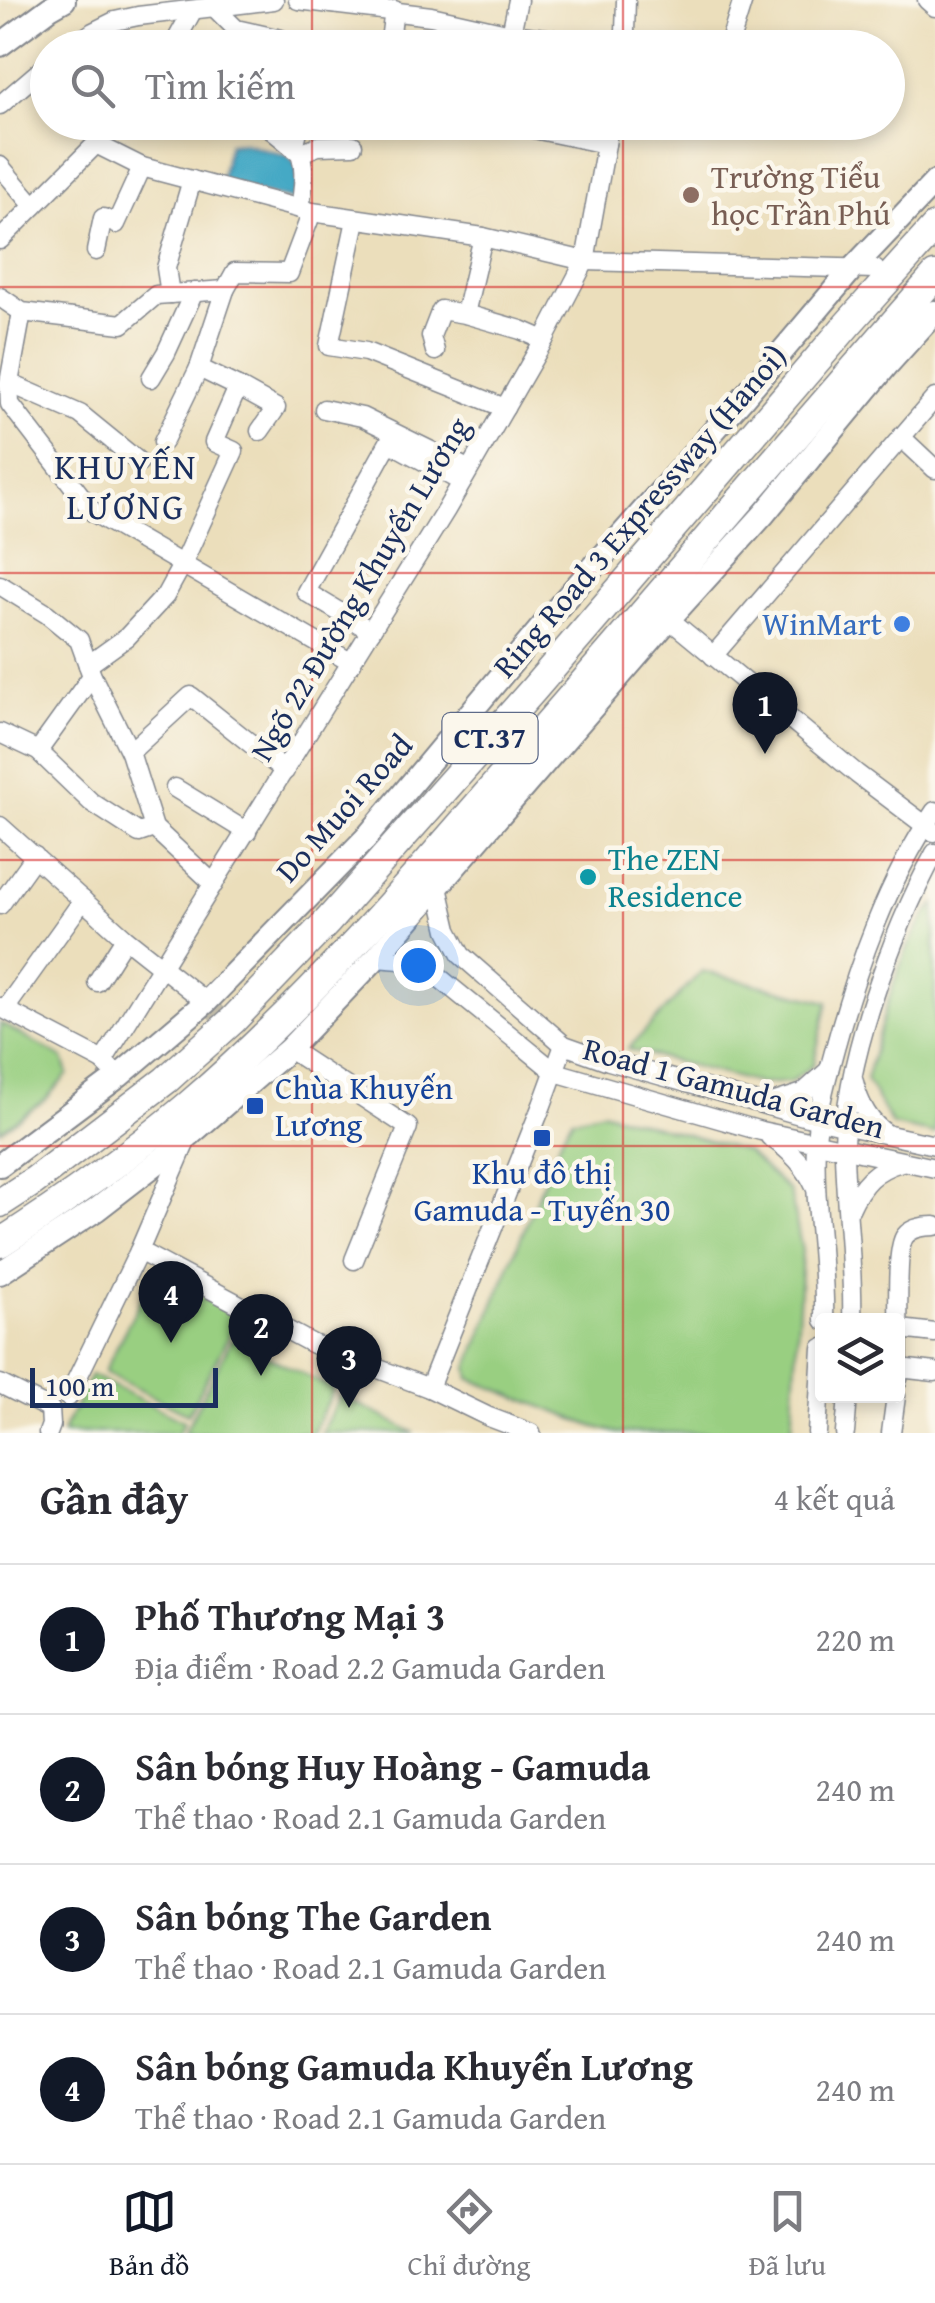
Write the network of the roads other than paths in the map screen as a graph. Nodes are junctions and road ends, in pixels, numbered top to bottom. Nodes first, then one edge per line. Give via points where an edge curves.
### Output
1 (64, 0) edge
2 (274, 0) edge
3 (298, 0) edge
4 (518, 0) edge
5 (626, 0) edge
6 (743, 0) edge
7 (927, 0) edge
8 (218, 3) edge
9 (935, 6) edge
10 (401, 7) edge
11 (193, 10) junction
12 (472, 26) junction
13 (97, 30) edge
14 (182, 30) edge
15 (240, 30) edge
16 (472, 30) edge
17 (492, 30) edge
18 (513, 30) edge
19 (625, 30) edge
20 (734, 30) edge
21 (0, 45) edge
22 (30, 79) edge
23 (0, 105) edge
24 (99, 140) edge
25 (284, 140) edge
26 (298, 140) edge
27 (587, 140) edge
28 (607, 140) edge
29 (96, 144) junction
30 (353, 144) dead end
31 (606, 144) junction
32 (297, 150) junction
33 (0, 166) edge
34 (142, 167) junction
35 (192, 180) junction
36 (935, 182) edge
37 (34, 206) junction
38 (306, 211) junction
39 (356, 220) junction
40 (935, 228) edge
41 (483, 237) junction
42 (0, 240) edge
43 (96, 252) dead end
44 (585, 260) junction
45 (864, 269) junction
46 (935, 276) edge
47 (225, 290) junction
48 (194, 292) junction
49 (170, 294) junction
50 (0, 297) edge
51 (22, 312) junction
52 (935, 312) edge
53 (465, 314) junction
54 (544, 340) junction
55 (435, 351) dead end
56 (199, 368) junction
57 (151, 378) dead end
58 (9, 383) junction
59 (238, 388) junction
60 (935, 398) edge
61 (505, 408) junction
62 (5, 409) edge
63 (324, 409) dead end
64 (260, 432) dead end
65 (901, 437) junction
66 (163, 442) dead end
67 (140, 462) dead end
68 (935, 469) edge
69 (465, 476) junction
70 (182, 566) junction
71 (0, 585) edge
72 (669, 619) junction
73 (372, 631) junction
74 (713, 656) junction
75 (352, 662) junction
76 (90, 670) junction
77 (2, 738) edge
78 (38, 751) junction
79 (130, 752) junction
80 (285, 771) junction
81 (176, 788) dead end
82 (932, 823) edge
83 (0, 826) edge
84 (154, 828) junction
85 (247, 832) junction
86 (935, 854) edge
87 (35, 856) junction
88 (214, 884) junction
89 (438, 886) junction
90 (83, 900) junction
91 (0, 905) edge
92 (124, 938) junction
93 (376, 958) junction
94 (162, 968) junction
95 (97, 982) dead end
96 (206, 1002) junction
97 (2, 1008) edge
98 (564, 1045) junction
99 (288, 1049) junction
100 (111, 1068) junction
101 (829, 1069) junction
102 (555, 1072) junction
103 (853, 1078) junction
104 (765, 1105) junction
105 (818, 1120) junction
106 (845, 1127) junction
107 (762, 1131) junction
108 (188, 1136) junction
109 (892, 1136) junction
110 (816, 1144) junction
111 (935, 1145) edge
112 (844, 1150) junction
113 (901, 1162) junction
114 (0, 1166) edge
115 (935, 1168) edge
116 (817, 1190) junction
117 (0, 1204) edge
118 (848, 1214) junction
119 (935, 1226) edge
120 (0, 1243) edge
121 (139, 1251) junction
122 (354, 1260) dead end
123 (0, 1273) edge
124 (824, 1313) edge
125 (852, 1313) edge
126 (900, 1313) edge
127 (905, 1329) edge
128 (935, 1333) edge
129 (935, 1372) edge
130 (905, 1374) edge
131 (4, 1386) edge
132 (428, 1388) junction
133 (68, 1396) dead end
134 (819, 1403) edge
135 (847, 1403) edge
136 (895, 1403) edge
137 (48, 1433) edge
138 (531, 1433) edge
139 (817, 1433) edge
140 (844, 1433) edge
141 (891, 1433) edge

1 - 21 main road
2 - 8 street
3 - 10 street
4 - 18 street
5 - 19 street
6 - 20 street
7 - 9 street
8 - 11 street
8 - 15 street
10 - 12 street
11 - 13 street via 138,16
11 - 14 street
12 - 16 street
12 - 17 street
22 - 23 street
24 - 29 street
25 - 32 street
26 - 32 street
27 - 31 street
28 - 31 street, Ngõ 22 Đường Khuyến Lương
29 - 34 street
29 - 37 street
30 - 32 street
31 - 44 street, Ngõ 22 Đường Khuyến Lương
32 - 38 street
33 - 37 street
34 - 35 street
34 - 43 street via 116,224 103,218
35 - 38 street
35 - 49 street via 166,268
36 - 45 main road, Do Muoi Road
37 - 42 street
38 - 39 street
38 - 47 street via 289,274 235,272
39 - 41 street
39 - 61 street via 329,346 366,352
40 - 117 highway, Ring Road 3 Expressway (Hanoi) / CT.37 via 533,690 233,1020 166,1080
41 - 44 street
41 - 53 street
44 - 45 street
44 - 54 street, Ngõ 22 Đường Khuyến Lương
45 - 96 main road, Do Muoi Road via 566,598 366,838
46 - 120 highway, CT.37 via 356,942 188,1105
47 - 48 street
47 - 56 street
48 - 49 street
48 - 57 street
49 - 51 street via 156,295 122,324
50 - 51 street
51 - 58 street
52 - 72 main road
53 - 54 street
53 - 55 street via 439,313 431,336
54 - 61 street, Ngõ 22 Đường Khuyến Lương
56 - 59 street
56 - 66 street
58 - 62 street
58 - 67 street via 80,414
59 - 64 street via 276,408
59 - 70 street via 214,442 234,451
60 - 65 street
61 - 69 street, Ngõ 22 Đường Khuyến Lương
62 - 70 street via 94,513
63 - 69 street via 362,417
65 - 68 street
65 - 74 street
69 - 73 street, Ngõ 22 Đường Khuyến Lương
69 - 73 street via 390,442 306,592
70 - 75 street
70 - 76 street via 147,618
71 - 76 street via 75,634
72 - 74 street
72 - 89 main road
73 - 75 street, Ngõ 22 Đường Khuyến Lương
74 - 82 street via 857,774
75 - 80 street, Ngõ 22 Đường Khuyến Lương
76 - 78 street
76 - 79 street
77 - 78 street
78 - 84 street via 91,802 139,833
79 - 80 street via 191,696
79 - 84 street
80 - 85 street, Ngõ 22 Đường Khuyến Lương
81 - 85 street
82 - 101 street via 886,900
83 - 87 street
84 - 88 street
85 - 88 street, Ngõ 22 Đường Khuyến Lương
86 - 103 street via 874,998
87 - 90 street
87 - 91 street
88 - 94 street, Ngõ 22 Đường Khuyến Lương
89 - 93 main road
89 - 98 street, Road 1 Gamuda Garden via 461,955
90 - 92 street
90 - 97 street
92 - 94 street
92 - 95 street
93 - 99 main road
93 - 102 street, Road 1 Gamuda Garden via 425,966
94 - 96 street
94 - 100 street, Ngõ 22 Đường Khuyến Lương
96 - 100 main road, Do Muoi Road
97 - 100 street
98 - 102 street
98 - 104 street, Road 1 Gamuda Garden
99 - 108 main road
99 - 122 street via 408,1128
100 - 114 main road, Do Muoi Road
101 - 104 street via 803,1094
101 - 105 street
102 - 107 street, Road 1 Gamuda Garden
102 - 132 street
103 - 106 street
103 - 109 street via 866,1114
104 - 105 street, Road 1 Gamuda Garden
105 - 106 street, Road 1 Gamuda Garden
105 - 110 street
106 - 109 street, Road 1 Gamuda Garden
106 - 112 street
107 - 110 street, Road 1 Gamuda Garden
107 - 116 street via 804,1166
108 - 121 street
108 - 123 main road via 96,1210
109 - 111 street, Road 1 Gamuda Garden
110 - 112 street, Road 1 Gamuda Garden
110 - 116 street
112 - 113 street, Road 1 Gamuda Garden
112 - 118 street
113 - 115 street, Road 1 Gamuda Garden
113 - 118 street via 867,1179
116 - 124 street
118 - 125 street
119 - 126 street via 911,1231 900,1246
121 - 132 street via 313,1344
121 - 133 street
127 - 128 street
129 - 130 street
131 - 137 street via 50,1409
132 - 138 street
134 - 139 street
135 - 140 street
136 - 141 street

